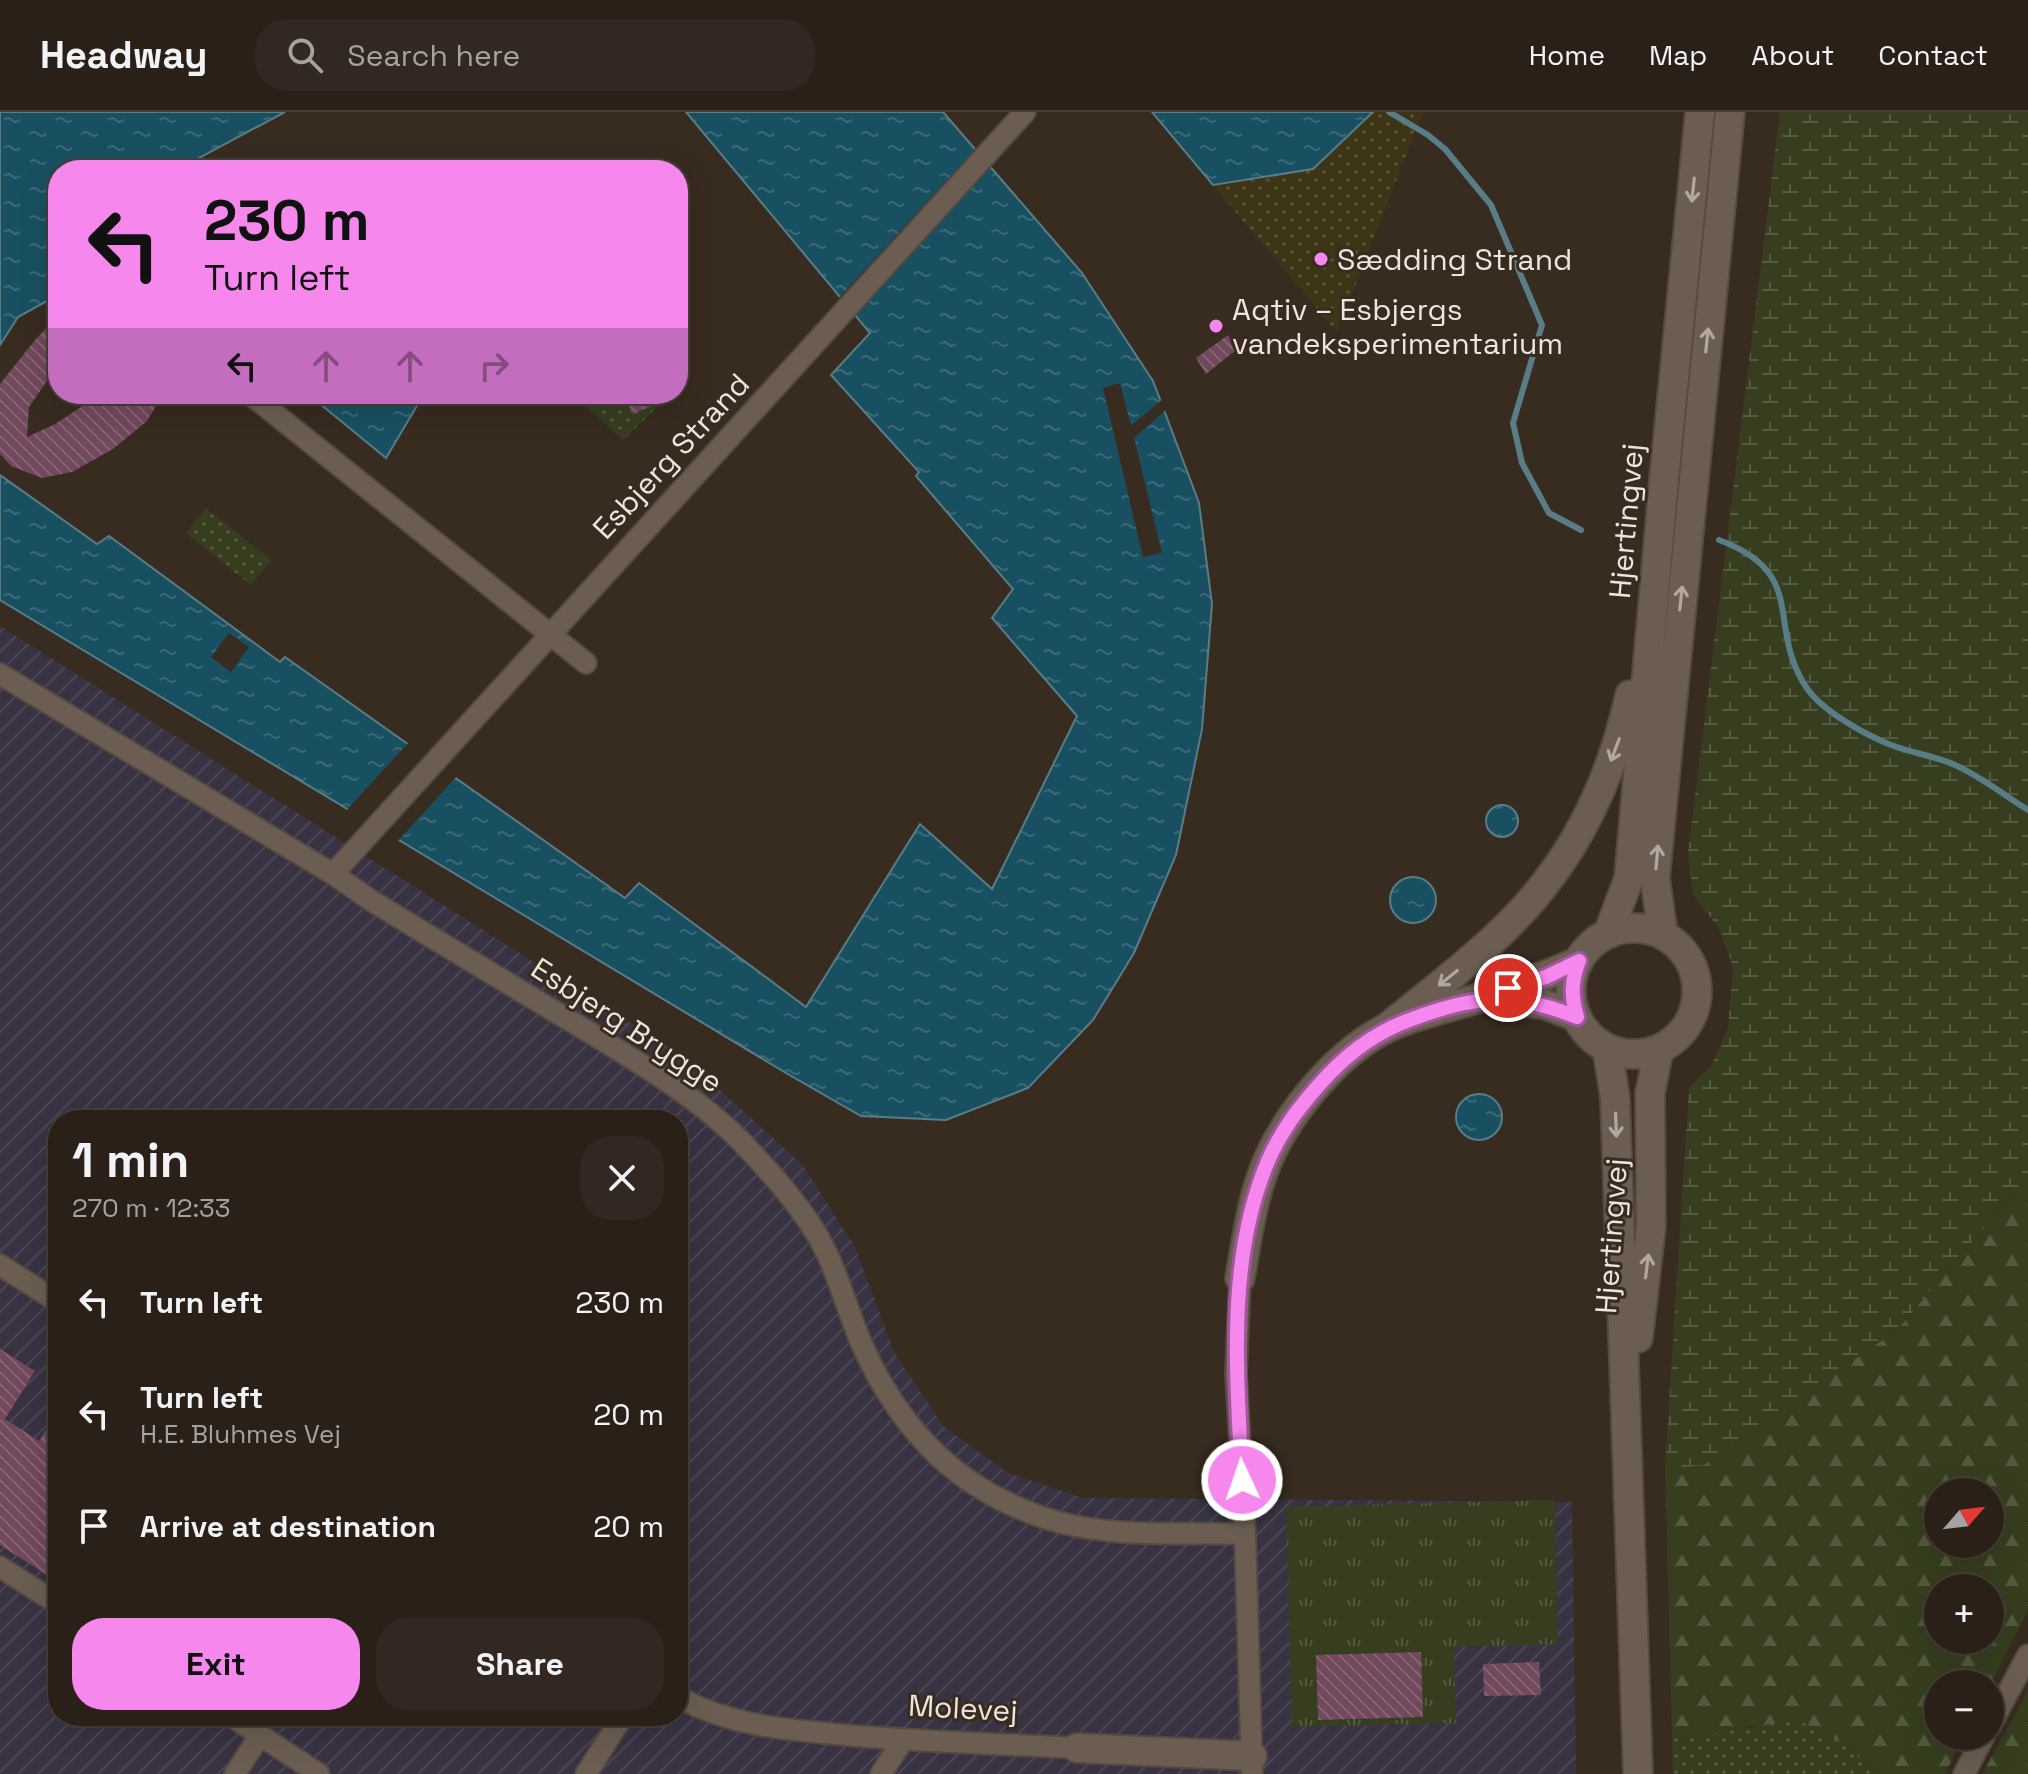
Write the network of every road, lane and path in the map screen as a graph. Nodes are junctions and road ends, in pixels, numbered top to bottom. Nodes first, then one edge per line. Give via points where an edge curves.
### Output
1 (1025, 112) edge
2 (1700, 112) edge
3 (1730, 112) edge
4 (262, 404) edge
5 (1664, 480) junction
6 (550, 634) junction
7 (586, 663) dead end
8 (0, 674) edge
9 (333, 874) junction
10 (1608, 934) junction
11 (1663, 935) junction
12 (1579, 961) junction
13 (1476, 999) junction
14 (1577, 1017) junction
15 (1388, 1027) junction
16 (1607, 1048) junction
17 (1659, 1049) junction
18 (0, 1265) edge
19 (1240, 1278) joint
20 (48, 1296) edge
21 (1627, 1427) junction
22 (1245, 1534) junction
23 (0, 1567) edge
24 (48, 1598) edge
25 (2028, 1655) edge
26 (2004, 1700) edge
27 (688, 1702) edge
28 (246, 1726) edge
29 (617, 1726) edge
30 (260, 1735) junction
31 (903, 1740) junction
32 (1077, 1748) joint
33 (1977, 1750) edge
34 (1252, 1765) edge
35 (235, 1774) edge
36 (319, 1774) edge
37 (586, 1774) edge
38 (881, 1774) edge
39 (1638, 1774) edge
40 (1964, 1774) edge

1 - 6 street, Esbjerg Strand
2 -> 5 main road, Hjertingvej
11 -> 3 main road, Hjertingvej via 1655,878
4 - 6 street
5 - 10 main road, Hjertingvej via 1629,878
5 -> 15 main road via 1639,655 1619,742 1587,820 1552,875 1504,929
6 - 7 street
6 - 9 street, Esbjerg Strand
8 - 9 street, Esbjerg Brygge
9 - 22 street, Esbjerg Brygge via 687,1095 739,1139 815,1231 885,1394 919,1438 960,1475 1008,1504 1060,1522 1122,1531
10 - 11 main road via 1635,928
10 - 12 main road
11 - 17 main road via 1691,963 1697,983 1689,1022
12 - 13 main road
12 - 14 main road via 1571,998
13 - 14 main road via 1544,1004
13 - 15 main road
14 - 16 main road
15 - 19 main road via 1332,1070 1299,1107 1268,1160
16 - 17 main road via 1642,1054
16 -> 21 main road, Hjertingvej via 1615,1097
21 -> 17 main road, Hjertingvej via 1651,1227 1650,1093
18 - 20 street
19 - 22 street via 1236,1373
21 - 39 main road, Hjertingvej
22 - 34 street
23 - 24 street
25 - 26 street
27 - 31 street, Molevej via 764,1728
28 - 30 street
29 - 37 street
30 - 35 street
30 - 36 street
31 - 32 street, Molevej
31 - 38 street
32 - 34 main road, Molevej
33 - 40 street

